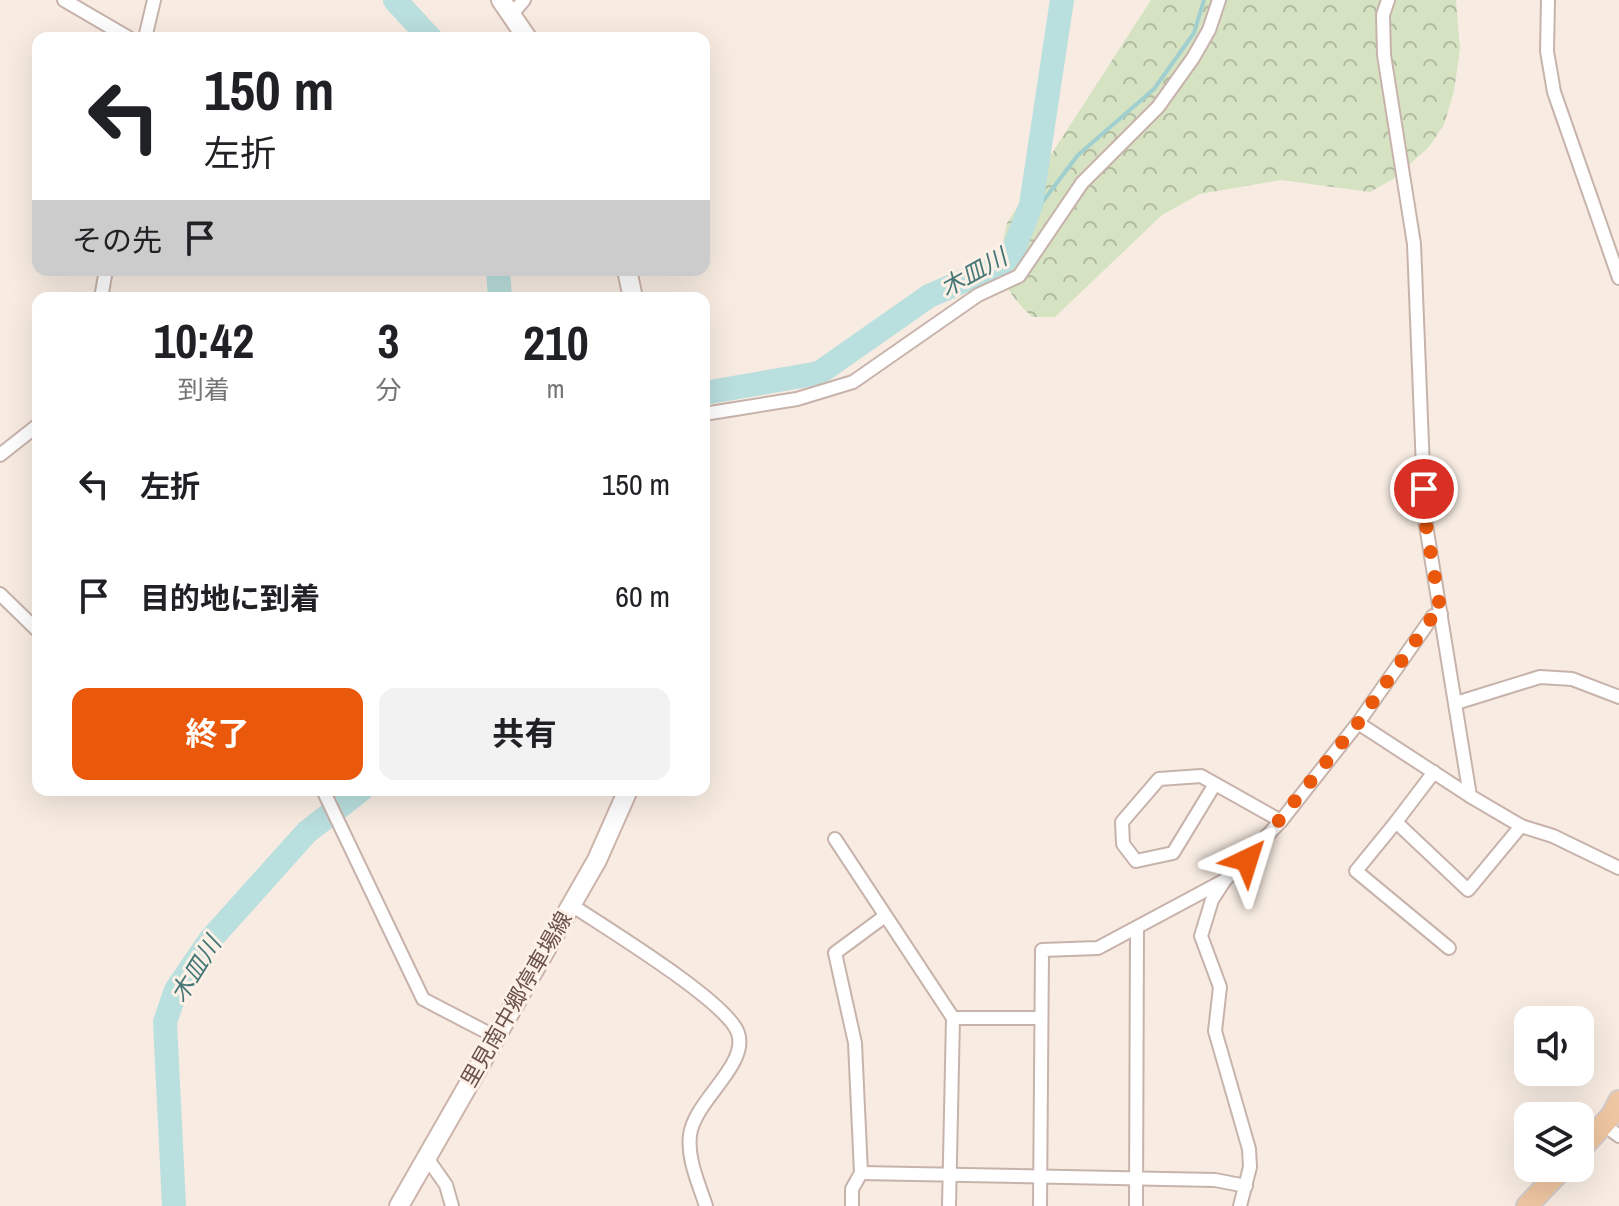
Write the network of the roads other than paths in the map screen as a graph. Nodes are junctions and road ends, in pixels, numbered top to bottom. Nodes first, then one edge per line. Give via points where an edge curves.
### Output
1 (64, 0) edge
2 (154, 0) edge
3 (524, 0) edge
4 (1219, 0) edge
5 (1388, 0) edge
6 (1548, 0) edge
7 (506, 8) edge
8 (119, 32) edge
9 (146, 32) edge
10 (523, 32) edge
11 (1619, 278) edge
12 (710, 413) edge
13 (32, 430) edge
14 (0, 455) edge
15 (0, 594) edge
16 (1441, 614) junction
17 (32, 625) edge
18 (1619, 697) edge
19 (1456, 703) junction
20 (1358, 723) junction
21 (1434, 772) junction
22 (1215, 784) junction
23 (326, 796) edge
24 (625, 796) edge
25 (1470, 796) junction
26 (1281, 821) junction
27 (1396, 822) junction
28 (1521, 826) junction
29 (835, 839) dead end
30 (1619, 868) edge
31 (1225, 880) junction
32 (570, 904) junction
33 (885, 916) junction
34 (1137, 929) junction
35 (1449, 948) dead end
36 (953, 1018) junction
37 (1041, 1018) junction
38 (494, 1036) junction
39 (1619, 1101) edge
40 (1612, 1130) edge
41 (1594, 1141) edge
42 (427, 1158) junction
43 (861, 1173) junction
44 (950, 1175) junction
45 (1040, 1177) junction
46 (1136, 1178) junction
47 (1550, 1182) edge
48 (1246, 1186) junction
49 (399, 1206) edge
50 (452, 1206) edge
51 (706, 1206) edge
52 (852, 1206) edge
53 (949, 1206) edge
54 (1040, 1206) edge
55 (1136, 1206) edge
56 (1240, 1206) edge
57 (1527, 1206) edge

1 - 8 street
2 - 9 street
3 - 7 street
4 - 12 street via 1209,30 1158,107 1082,183 1019,276 978,295 853,382 797,399
5 - 16 street via 1384,55 1414,244 1425,519
6 - 11 street via 1547,51 1554,92
7 - 10 main road
13 - 14 street
15 - 17 street
16 - 19 street
16 - 20 street via 1433,616
18 - 19 street via 1572,679 1540,677
19 - 25 street
20 - 21 street
20 - 26 street
21 - 25 street
21 - 27 street
22 - 22 street via 1201,776 1159,779 1122,822 1123,844 1136,861 1173,853
22 - 26 street
23 - 38 street via 423,999
24 - 32 main road, 里見南中郷停車場線
25 - 28 street
26 - 31 street
27 - 28 street via 1468,890
27 - 35 street via 1356,871
28 - 30 street
29 - 33 street
31 - 34 street
31 - 48 street via 1212,900 1201,936 1220,987 1215,1031 1249,1149
32 - 38 main road, 里見南中郷停車場線
32 - 51 street via 707,998 738,1031 734,1063 703,1105 690,1136
33 - 36 street
33 - 43 street via 835,953 855,1043
34 - 37 street via 1098,948 1042,950
34 - 46 street
36 - 37 street
36 - 44 street
37 - 45 street
38 - 42 main road, 里見南中郷停車場線
39 - 40 main road
40 - 41 main road
42 - 49 main road, 里見南中郷停車場線
42 - 50 street via 446,1185
43 - 44 street
43 - 52 street via 852,1189
44 - 45 street
44 - 53 street
45 - 46 street
45 - 54 street
46 - 48 street
46 - 55 street
47 - 57 main road
48 - 56 street

